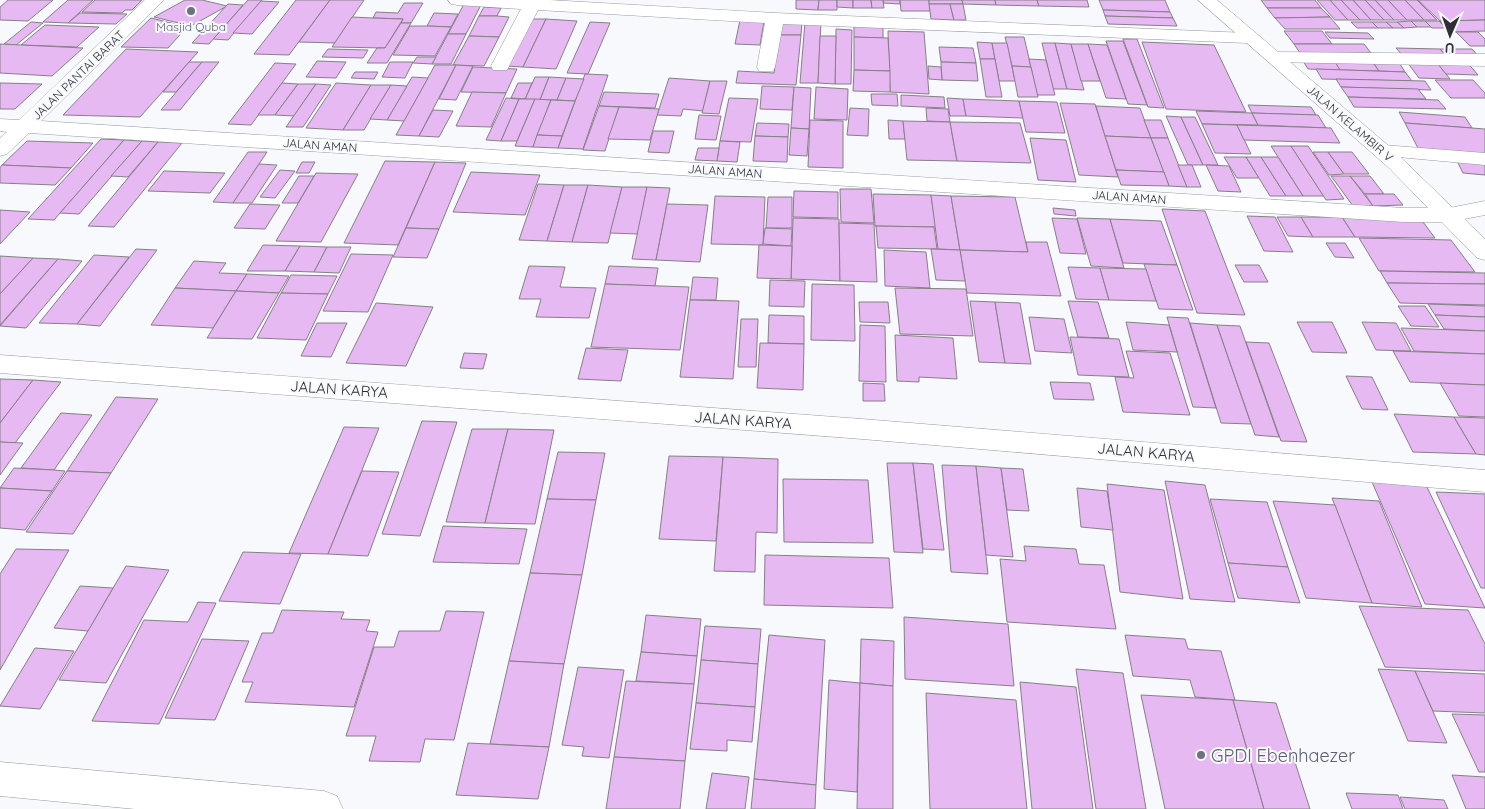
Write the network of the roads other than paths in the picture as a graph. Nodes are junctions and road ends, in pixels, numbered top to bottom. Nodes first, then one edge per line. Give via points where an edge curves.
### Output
1 (155, 0) edge
2 (458, 0) edge
3 (1208, 0) edge
4 (532, 4) junction
5 (775, 18) junction
6 (1247, 38) junction
7 (1275, 58) junction
8 (1485, 60) edge
9 (500, 66) dead end
10 (766, 67) dead end
11 (0, 125) edge
12 (25, 126) junction
13 (0, 150) edge
14 (1383, 151) junction
15 (1485, 160) edge
16 (1485, 208) edge
17 (1449, 215) junction
18 (1485, 253) edge
19 (0, 364) edge
20 (1485, 481) edge
21 (0, 778) edge
22 (324, 809) edge

1 - 12 street, JALAN PANTAI BARAT
2 - 4 street
3 - 6 street, JALAN KELAMBIR V
4 - 5 street
4 - 9 street
5 - 6 street
5 - 10 street
6 - 7 street, JALAN KELAMBIR V
7 - 8 street
7 - 14 street, JALAN KELAMBIR V
11 - 12 street, JALAN AMAN
12 - 13 street, JALAN PANTAI BARAT
12 - 17 street, JALAN AMAN via 1404,215
14 - 15 street
14 - 17 street, JALAN KELAMBIR V
16 - 17 street, JALAN AMAN
17 - 18 street, JALAN KELAMBIR V
19 - 20 street, JALAN KARYA via 862,428
21 - 22 street

